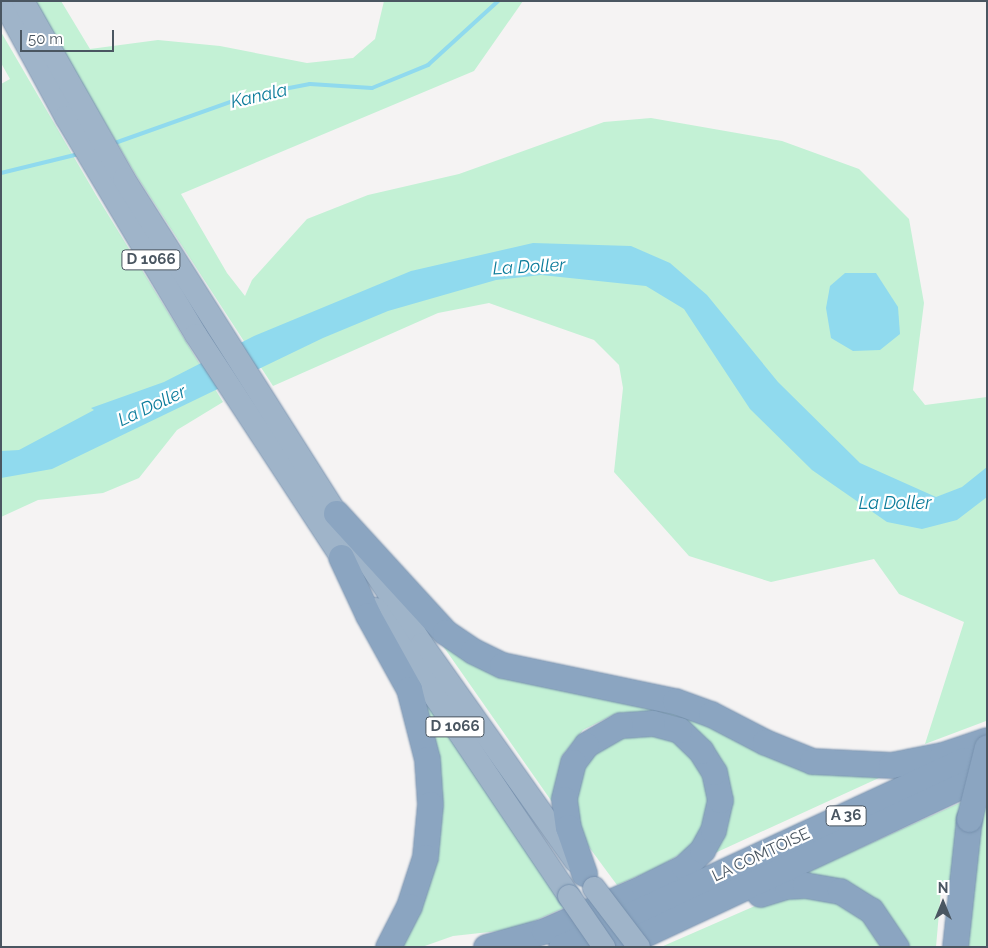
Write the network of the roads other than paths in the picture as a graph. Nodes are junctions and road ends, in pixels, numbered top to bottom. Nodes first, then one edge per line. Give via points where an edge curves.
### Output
1 (3, 1) edge
2 (23, 1) edge
3 (75, 114) junction
4 (206, 330) junction
5 (336, 514) junction
6 (341, 557) junction
7 (987, 740) edge
8 (987, 748) edge
9 (987, 774) edge
10 (589, 880) junction
11 (721, 900) junction
12 (388, 947) edge
13 (486, 947) edge
14 (561, 947) edge
15 (604, 947) edge
16 (617, 947) edge
17 (638, 947) edge
18 (896, 947) edge
19 (955, 947) edge

1 - 3 highway, D 1066
2 - 3 highway, D 1066
3 - 4 highway, D 1066
4 - 5 highway, D 1066 via 262,397
4 - 6 highway, D 1066 via 242,407
5 - 7 highway via 445,632 502,665 675,701 711,714 765,742 812,761 891,765 942,755
5 - 10 highway, D 1066 via 422,644
6 - 12 highway via 409,690 427,759 430,804 424,857 409,906
6 - 15 highway, D 1066, bridge
8 - 14 highway, LA COMTOISE / A 36
8 - 19 highway, bridge via 969,819
9 - 11 highway, LA COMTOISE / A 36
10 - 13 highway via 568,827 564,799 573,762 586,745 620,725 652,723 680,730 701,751 714,772 720,800 713,830 702,850 684,867 635,891 544,930
10 - 17 highway, D 1066, bridge
11 - 16 highway, LA COMTOISE / A 36
11 - 18 highway via 742,902 787,886 823,887 857,899 871,910

